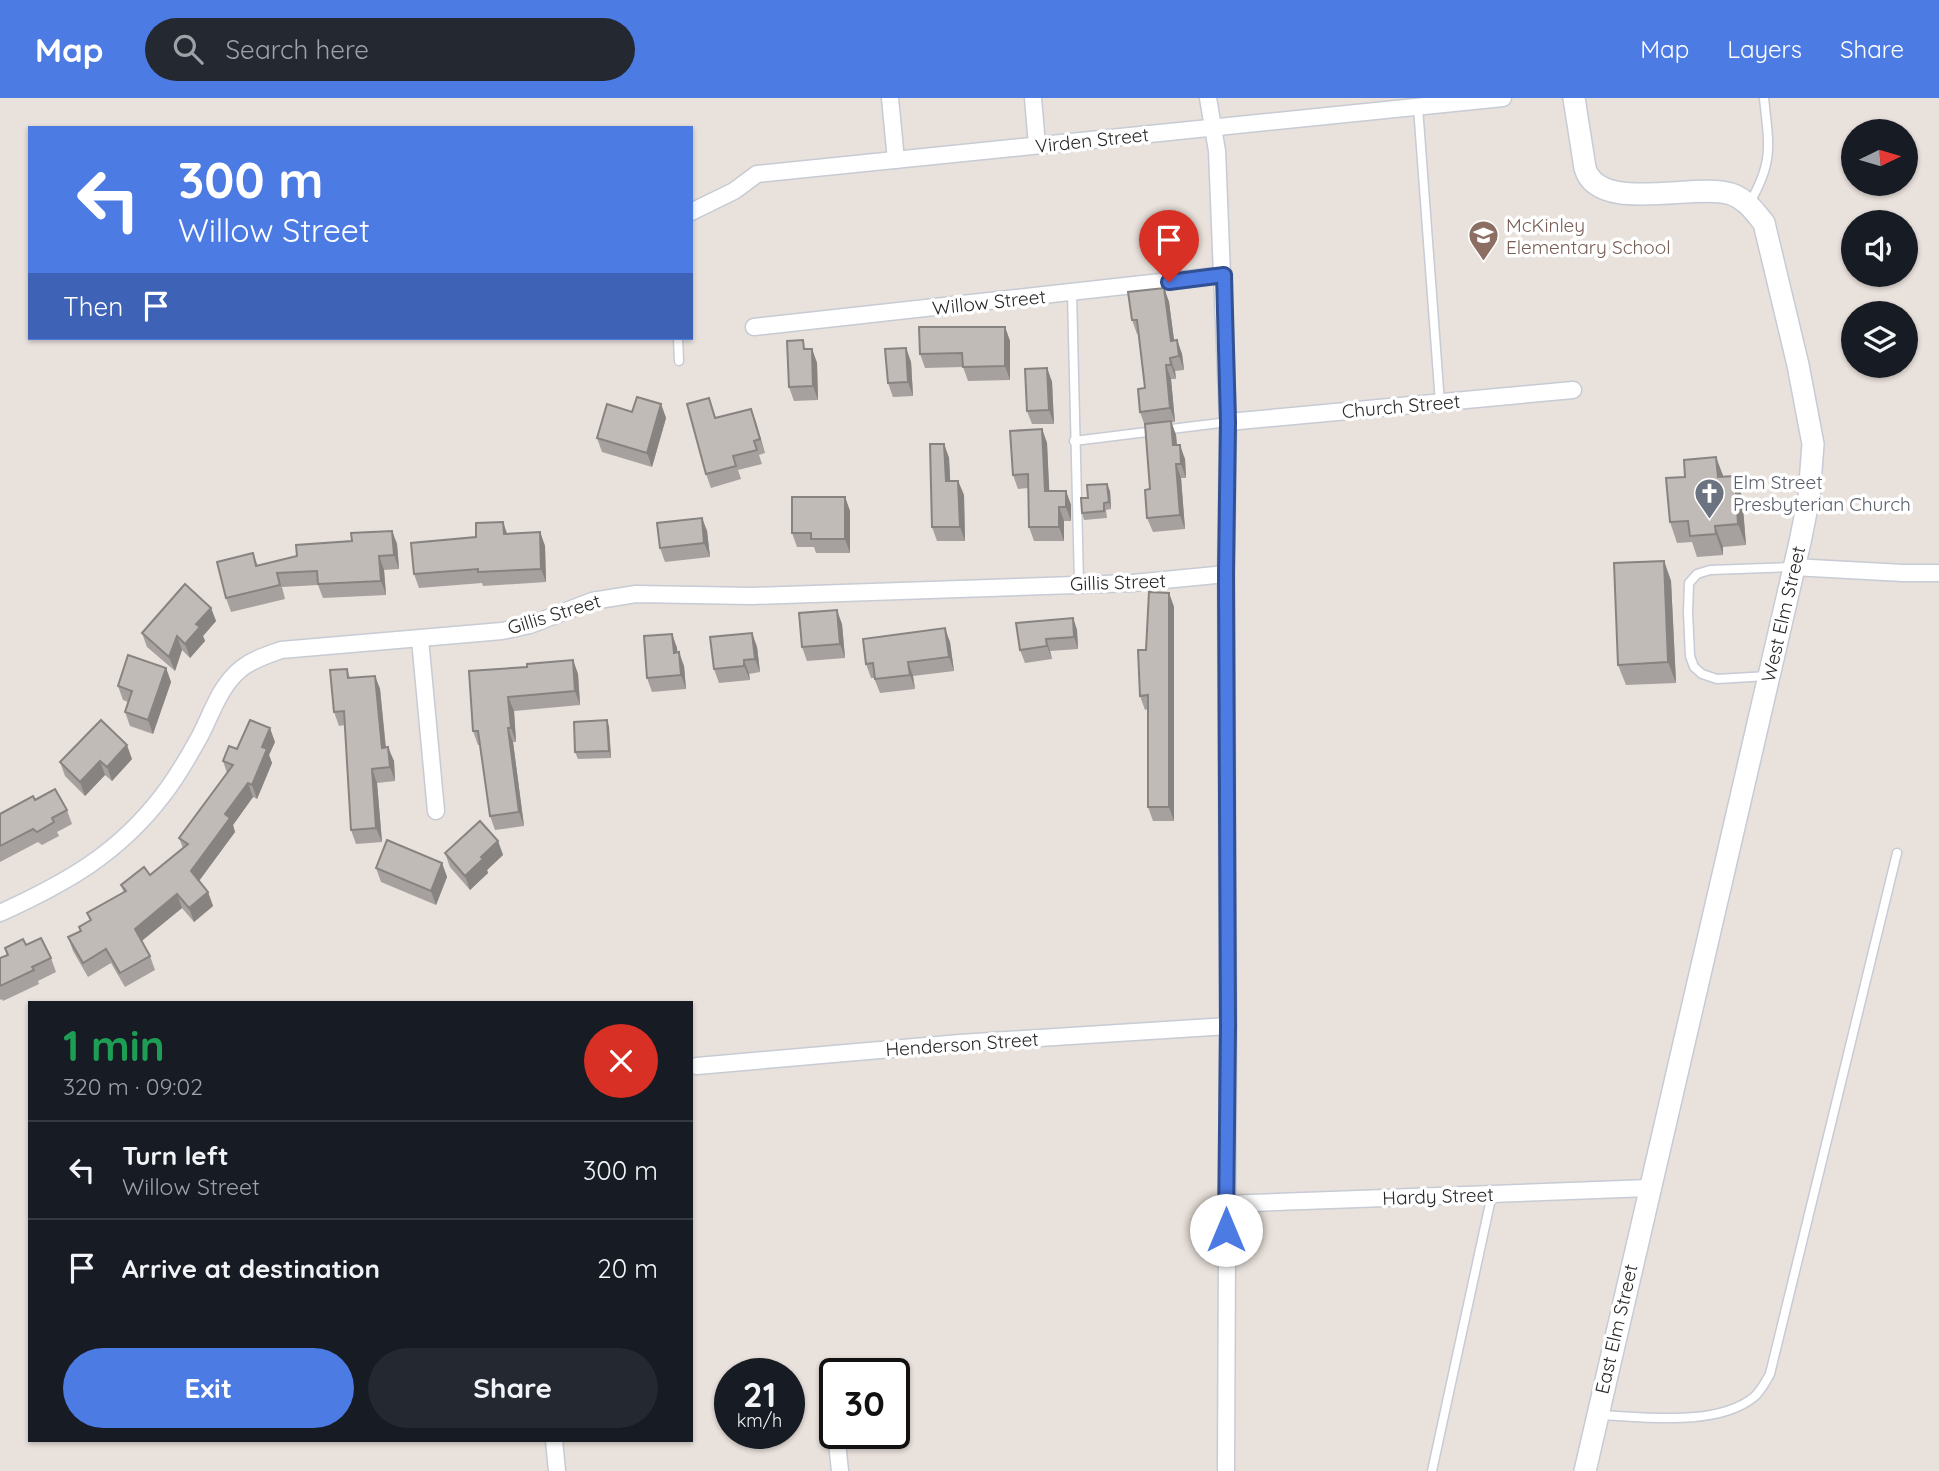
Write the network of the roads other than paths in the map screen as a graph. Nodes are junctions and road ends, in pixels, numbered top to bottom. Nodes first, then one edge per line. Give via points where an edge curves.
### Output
1 (890, 98) edge
2 (1033, 98) edge
3 (1208, 98) edge
4 (1503, 98) edge
5 (1574, 98) edge
6 (1765, 98) edge
7 (1418, 107) junction
8 (1213, 128) junction
9 (1037, 145) junction
10 (896, 160) junction
11 (1749, 204) junction
12 (693, 211) edge
13 (1224, 275) junction
14 (1072, 293) junction
15 (754, 327) dead end
16 (678, 340) edge
17 (679, 361) dead end
18 (1573, 390) dead end
19 (1440, 403) junction
20 (1228, 422) junction
21 (1074, 441) junction
22 (1793, 567) junction
23 (1939, 573) edge
24 (1226, 574) junction
25 (1079, 583) junction
26 (420, 639) junction
27 (1769, 676) junction
28 (436, 811) dead end
29 (1897, 853) dead end
30 (0, 914) edge
31 (1228, 1026) junction
32 (697, 1066) dead end
33 (1649, 1188) junction
34 (1492, 1194) junction
35 (1226, 1204) junction
36 (1597, 1415) junction
37 (554, 1442) edge
38 (838, 1449) edge
39 (557, 1471) edge
40 (840, 1471) edge
41 (1226, 1471) edge
42 (1432, 1471) edge
43 (1585, 1471) edge

1 - 10 street
2 - 9 street
3 - 8 street
4 - 7 street, Virden Street
5 - 11 street via 1585,168 1595,185 1643,194 1718,191
6 - 11 lane via 1768,160
7 - 8 street, Virden Street
7 - 19 lane
8 - 9 street, Virden Street
8 - 13 street
9 - 10 street, Virden Street
10 - 12 street, Virden Street via 757,174
11 - 22 street, West Elm Street via 1764,223 1773,254 1813,444 1810,497
13 - 14 street, Willow Street
13 - 20 street
14 - 15 street, Willow Street
14 - 21 lane
16 - 17 lane
18 - 19 street, Church Street
19 - 20 street, Church Street
20 - 21 lane
20 - 24 street
21 - 25 lane
22 - 23 street
22 - 27 street, West Elm Street
22 - 27 lane via 1710,570 1689,583 1694,667 1717,679
24 - 25 street, Gillis Street via 1171,581
24 - 31 street
25 - 26 street, Gillis Street via 752,596 636,594 592,601 502,631
26 - 28 street
26 - 30 street, Gillis Street via 281,650 240,669 218,698 179,772 138,824 83,871
27 - 33 street, West Elm Street
29 - 36 lane via 1770,1374 1756,1396 1734,1408 1686,1419
31 - 32 street, Henderson Street
31 - 35 street
33 - 34 street, Hardy Street
33 - 36 street, East Elm Street
34 - 35 street, Hardy Street
34 - 42 lane
35 - 41 street
36 - 43 street, East Elm Street
37 - 39 street
38 - 40 street

